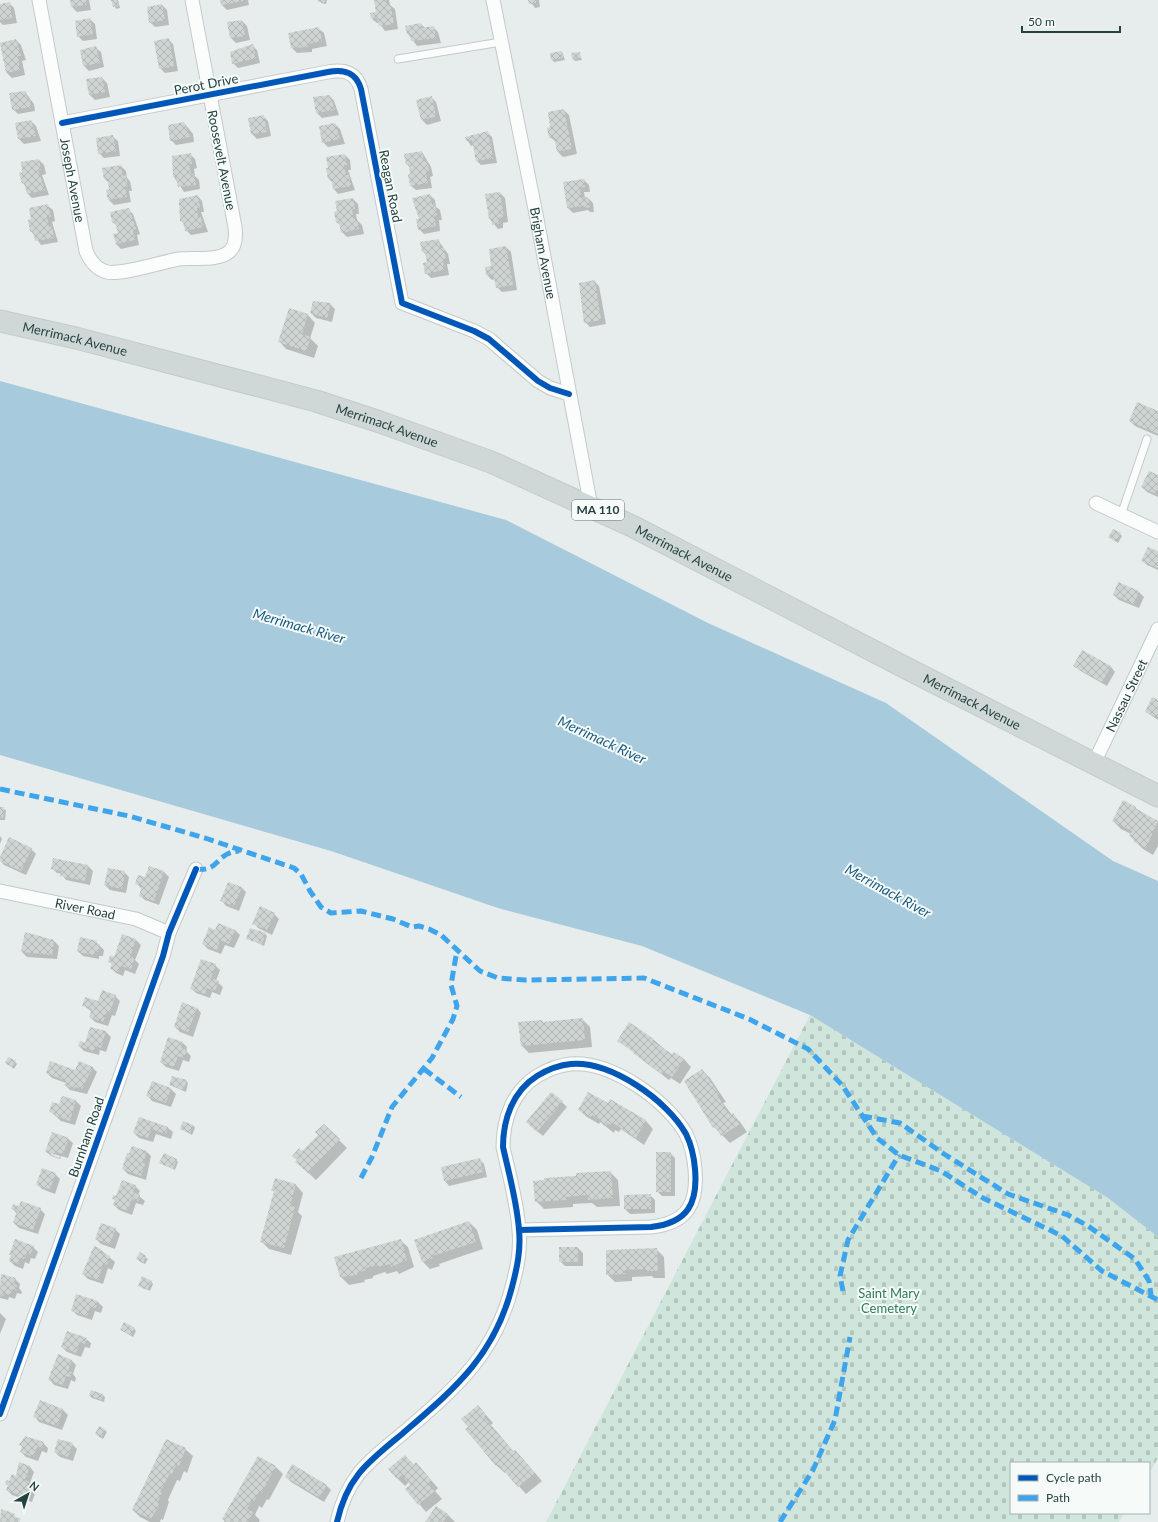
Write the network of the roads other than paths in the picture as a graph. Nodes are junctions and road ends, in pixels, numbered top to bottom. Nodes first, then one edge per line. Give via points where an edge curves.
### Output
1 (39, 0) edge
2 (192, 0) edge
3 (493, 0) edge
4 (501, 42) junction
5 (398, 59) dead end
6 (354, 76) joint
7 (210, 94) junction
8 (62, 122) junction
9 (162, 262) joint
10 (0, 321) edge
11 (569, 394) junction
12 (1147, 439) dead end
13 (1096, 503) dead end
14 (591, 507) junction
15 (1121, 515) junction
16 (1158, 532) edge
17 (1158, 629) edge
18 (1094, 763) junction
19 (1158, 796) edge
20 (196, 869) dead end
21 (0, 891) edge
22 (169, 933) junction
23 (519, 1230) junction
24 (0, 1414) edge
25 (337, 1522) edge

1 - 8 street, Joseph Avenue
2 - 7 street, Roosevelt Avenue
3 - 4 street, Brigham Avenue
4 - 5 lane
4 - 11 street, Brigham Avenue
6 - 7 street, Perot Drive via 347,72 334,71
6 - 11 street, Reagan Road via 361,89 402,303 489,339 538,381
7 - 8 street, Perot Drive
7 - 9 street, Roosevelt Avenue via 235,227 235,240 231,250 221,255
8 - 9 street, Joseph Avenue via 88,258 93,265 106,272
10 - 14 main road, Merrimack Avenue / MA 110 via 76,338 316,401 490,462
11 - 14 street, Brigham Avenue
12 - 15 lane
13 - 15 street
14 - 18 main road, Merrimack Avenue / MA 110
15 - 16 street
17 - 18 street, Nassau Street
18 - 19 main road, Merrimack Avenue / MA 110
20 - 22 street, Burnham Road
21 - 22 street, River Road via 136,919
22 - 24 street, Burnham Road
23 - 23 street via 503,1147 505,1121 513,1101 533,1079 544,1072 571,1064 602,1069 656,1099 669,1110 686,1134 694,1163 695,1195 688,1210 679,1219 665,1226 651,1228
23 - 25 street via 517,1267 511,1292 498,1327 482,1355 451,1392 366,1464 354,1478

